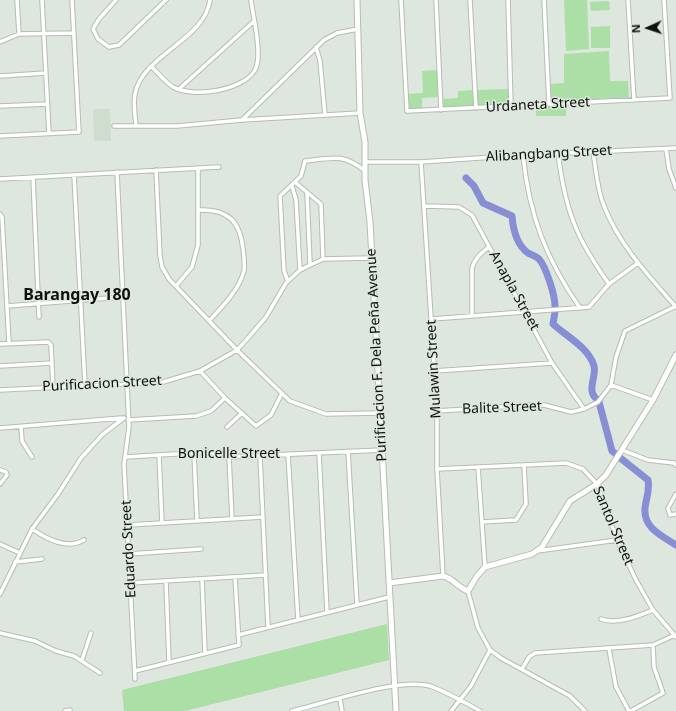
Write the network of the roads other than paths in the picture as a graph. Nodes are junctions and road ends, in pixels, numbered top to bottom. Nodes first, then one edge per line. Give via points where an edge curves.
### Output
1 (17, 0) edge
2 (42, 0) edge
3 (72, 0) edge
4 (116, 0) edge
5 (166, 0) edge
6 (210, 0) edge
7 (251, 0) edge
8 (357, 0) edge
9 (401, 0) edge
10 (436, 0) edge
11 (470, 0) edge
12 (508, 0) edge
13 (544, 0) edge
14 (628, 0) edge
15 (664, 0) edge
16 (253, 22) junction
17 (358, 29) junction
18 (74, 33) junction
19 (19, 34) junction
20 (44, 34) junction
21 (0, 42) edge
22 (316, 47) junction
23 (151, 66) junction
24 (46, 73) junction
25 (0, 76) edge
26 (179, 89) junction
27 (634, 100) junction
28 (48, 104) junction
29 (549, 104) junction
30 (0, 106) edge
31 (511, 106) junction
32 (476, 108) junction
33 (441, 110) junction
34 (360, 113) junction
35 (325, 115) junction
36 (242, 120) junction
37 (136, 125) junction
38 (114, 126) dead end
39 (49, 133) junction
40 (0, 136) edge
41 (676, 148) edge
42 (666, 149) junction
43 (593, 152) junction
44 (558, 153) junction
45 (523, 155) junction
46 (365, 162) junction
47 (421, 162) junction
48 (219, 166) dead end
49 (198, 168) junction
50 (156, 170) junction
51 (365, 171) junction
52 (117, 172) junction
53 (74, 175) junction
54 (33, 177) junction
55 (0, 179) edge
56 (296, 182) junction
57 (292, 186) junction
58 (676, 188) edge
59 (307, 192) junction
60 (425, 206) junction
61 (199, 210) junction
62 (1, 214) edge
63 (2, 235) edge
64 (489, 247) junction
65 (5, 253) junction
66 (0, 254) edge
67 (371, 258) junction
68 (324, 259) junction
69 (638, 263) junction
70 (310, 264) junction
71 (300, 270) junction
72 (6, 275) junction
73 (0, 276) edge
74 (288, 281) junction
75 (609, 284) junction
76 (176, 286) junction
77 (122, 297) junction
78 (80, 300) junction
79 (38, 304) junction
80 (7, 306) junction
81 (676, 306) edge
82 (580, 308) junction
83 (525, 312) junction
84 (472, 316) junction
85 (39, 317) dead end
86 (432, 319) junction
87 (209, 321) junction
88 (9, 343) junction
89 (0, 344) edge
90 (237, 350) junction
91 (676, 355) edge
92 (52, 363) junction
93 (552, 363) junction
94 (0, 366) edge
95 (200, 371) junction
96 (434, 371) junction
97 (126, 383) junction
98 (84, 385) junction
99 (611, 385) junction
100 (53, 387) junction
101 (0, 390) edge
102 (282, 393) junction
103 (225, 398) junction
104 (653, 400) junction
105 (584, 409) junction
106 (437, 411) junction
107 (242, 413) junction
108 (380, 413) junction
109 (128, 415) junction
110 (124, 418) junction
111 (128, 420) junction
112 (21, 427) junction
113 (227, 427) dead end
114 (0, 428) edge
115 (382, 450) junction
116 (622, 450) junction
117 (348, 451) junction
118 (194, 453) junction
119 (319, 453) junction
120 (288, 454) junction
121 (158, 455) junction
122 (260, 456) junction
123 (32, 457) dead end
124 (125, 457) junction
125 (229, 457) junction
126 (524, 465) junction
127 (676, 465) edge
128 (478, 467) junction
129 (437, 469) junction
130 (0, 470) edge
131 (0, 484) edge
132 (596, 484) junction
133 (676, 494) edge
134 (676, 514) edge
135 (263, 517) junction
136 (232, 519) junction
137 (197, 521) junction
138 (482, 522) junction
139 (162, 523) junction
140 (128, 525) junction
141 (32, 529) junction
142 (84, 540) dead end
143 (617, 540) junction
144 (0, 544) edge
145 (201, 549) dead end
146 (537, 551) junction
147 (20, 552) junction
148 (129, 554) junction
149 (42, 560) dead end
150 (15, 562) junction
151 (485, 567) junction
152 (266, 575) junction
153 (443, 576) junction
154 (235, 577) junction
155 (202, 579) junction
156 (166, 581) junction
157 (130, 583) junction
158 (389, 583) junction
159 (468, 591) junction
160 (0, 594) edge
161 (389, 597) junction
162 (357, 605) junction
163 (653, 610) junction
164 (327, 612) junction
165 (601, 619) dead end
166 (298, 620) junction
167 (268, 627) junction
168 (91, 633) dead end
169 (0, 634) edge
170 (238, 635) junction
171 (676, 636) edge
172 (653, 645) junction
173 (609, 649) junction
174 (490, 650) junction
175 (205, 653) junction
176 (82, 660) junction
177 (169, 662) junction
178 (522, 670) junction
179 (135, 671) junction
180 (100, 672) dead end
181 (135, 679) dead end
182 (394, 685) junction
183 (340, 699) junction
184 (461, 700) junction
185 (70, 710) dead end
186 (65, 711) edge
187 (292, 711) edge
188 (342, 711) edge
189 (396, 711) edge
190 (451, 711) edge
191 (480, 711) edge
192 (585, 711) edge
193 (630, 711) edge

1 - 19 street
2 - 20 street
3 - 18 street
4 - 5 street via 94,24 94,34 109,47 119,44
6 - 23 street via 206,11 192,31
7 - 16 street
8 - 17 street, Purificacion F. Dela Peña Avenue
9 - 33 street, Urdaneta Street via 407,112
10 - 33 street
11 - 32 street
12 - 31 street
13 - 29 street
14 - 27 street
15 - 27 street, Urdaneta Street via 670,98
16 - 26 street
16 - 26 street via 258,59 255,70 247,78 234,86 220,90
17 - 22 street via 330,36
17 - 34 street, Purificacion F. Dela Peña Avenue
18 - 20 street
18 - 39 street via 79,132
19 - 20 street
19 - 21 street
20 - 24 street
22 - 35 street via 320,61
22 - 36 street
23 - 26 street via 164,80
23 - 37 street via 137,85 134,95
24 - 25 street
24 - 28 street
27 - 29 street, Urdaneta Street
28 - 30 street
28 - 39 street
29 - 31 street, Urdaneta Street
31 - 32 street, Urdaneta Street
32 - 33 street, Urdaneta Street
34 - 35 street
34 - 46 street, Purificacion F. Dela Peña Avenue via 365,142
35 - 36 street
36 - 37 street via 177,126
37 - 38 street
39 - 40 street
41 - 42 street, Alibangbang Street
42 - 43 street, Alibangbang Street
42 - 58 street via 669,170
43 - 44 street, Alibangbang Street
43 - 69 street via 604,206 613,226
44 - 45 street, Alibangbang Street
44 - 75 street via 563,189 573,223 588,255
45 - 47 street, Alibangbang Street
45 - 82 street via 527,189 540,236 551,261
46 - 47 street, Alibangbang Street
46 - 51 street, Purificacion F. Dela Peña Avenue
47 - 60 street, Mulawin Street
48 - 49 street
49 - 50 street
49 - 61 street
50 - 52 street
50 - 76 street via 162,267 165,275
51 - 56 street via 343,158 305,161 302,176
51 - 67 street, Purificacion F. Dela Peña Avenue
52 - 53 street
52 - 77 street, Eduardo Street
53 - 54 street
53 - 78 street
54 - 55 street
54 - 79 street
56 - 57 street
56 - 59 street
57 - 71 street via 296,200
57 - 74 street via 280,196 284,271
59 - 68 street via 321,204
59 - 70 street
60 - 64 street, Anapla Street via 458,207 472,215
60 - 86 street, Mulawin Street
61 - 76 street via 195,259 192,267
61 - 87 street via 219,211 236,223 240,231 244,261 243,272 232,295
62 - 63 street
63 - 65 street
64 - 83 street, Anapla Street
64 - 84 street via 474,261 472,268
65 - 66 street
65 - 72 street
67 - 68 street, Purificacion Street
67 - 108 street, Purificacion F. Dela Peña Avenue
68 - 70 street, Purificacion Street
69 - 75 street
69 - 81 street
70 - 71 street, Purificacion Street
71 - 74 street, Purificacion Street
72 - 73 street
72 - 80 street
74 - 90 street, Purificacion Street via 266,317
75 - 82 street via 589,307
76 - 87 street
77 - 78 street
77 - 97 street, Eduardo Street
78 - 79 street
78 - 98 street
79 - 80 street
79 - 85 street
80 - 88 street
81 - 99 street, Balite Street via 626,331 616,357
82 - 83 street
83 - 84 street
83 - 93 street, Anapla Street
84 - 86 street
86 - 96 street, Mulawin Street
87 - 90 street
88 - 89 street
88 - 92 street via 48,342
90 - 95 street, Purificacion Street
90 - 102 street
91 - 104 street
92 - 94 street
92 - 100 street
93 - 96 street
93 - 105 street, Anapla Street
95 - 97 street, Purificacion Street via 163,382
95 - 103 street
96 - 106 street, Mulawin Street
97 - 98 street, Purificacion Street
97 - 109 street, Eduardo Street
98 - 100 street, Purificacion Street
99 - 104 street
99 - 105 street, Balite Street via 598,402
100 - 101 street, Purificacion Street
102 - 107 street via 271,415 256,426
102 - 108 street via 298,405 326,414
103 - 107 street
103 - 111 street via 211,411 196,416
104 - 116 street
105 - 106 street, Balite Street via 571,412 544,405
106 - 129 street, Mulawin Street
107 - 113 street
108 - 115 street, Purificacion F. Dela Peña Avenue
109 - 110 street
109 - 111 street, Eduardo Street
110 - 112 street
110 - 141 street via 90,446
111 - 124 street, Eduardo Street
112 - 114 street
112 - 123 street via 22,441
115 - 117 street, Bonicelle Street
115 - 158 street, Purificacion F. Dela Peña Avenue
116 - 127 street via 648,460
116 - 132 street via 606,475
117 - 119 street, Bonicelle Street
117 - 162 street
118 - 121 street, Bonicelle Street
118 - 125 street, Bonicelle Street via 212,452
118 - 137 street
119 - 120 street, Bonicelle Street
119 - 164 street
120 - 122 street, Bonicelle Street
120 - 166 street
121 - 124 street, Bonicelle Street
121 - 139 street
122 - 125 street, Bonicelle Street
122 - 135 street
124 - 140 street, Eduardo Street
125 - 136 street
126 - 128 street, Santol Street
126 - 132 street, Santol Street via 576,465 590,474
126 - 138 street via 526,504 516,520
128 - 129 street, Santol Street
128 - 138 street
129 - 153 street, Mulawin Street
130 - 131 street via 7,475
132 - 143 street, Santol Street
132 - 146 street via 570,501 546,542
133 - 134 street via 668,508 670,515
135 - 136 street
135 - 152 street
136 - 137 street
137 - 139 street
138 - 151 street
139 - 140 street
140 - 148 street, Eduardo Street
141 - 142 street via 46,538 68,544
141 - 147 street
143 - 146 street
143 - 163 street, Santol Street
144 - 147 street
145 - 148 street
146 - 151 street
147 - 150 street
148 - 157 street, Eduardo Street
149 - 150 street
150 - 160 street
151 - 159 street
152 - 154 street
152 - 167 street
153 - 158 street
153 - 159 street
154 - 155 street
154 - 170 street
155 - 156 street
155 - 175 street
156 - 157 street
156 - 177 street
157 - 179 street, Eduardo Street
158 - 161 street, Purificacion F. Dela Peña Avenue
159 - 174 street via 478,628
161 - 162 street
161 - 182 street, Purificacion F. Dela Peña Avenue
162 - 164 street
163 - 165 street via 622,620
163 - 171 street, Santol Street
164 - 166 street
166 - 167 street
167 - 170 street
168 - 176 street
169 - 176 street via 35,641
170 - 175 street via 239,645
171 - 172 street
172 - 173 street
172 - 193 street via 654,667 663,693
173 - 178 street via 535,653 529,657
173 - 193 street via 616,687
174 - 178 street
174 - 184 street
175 - 177 street
176 - 180 street
177 - 179 street
178 - 192 street via 570,696
179 - 181 street, Eduardo Street
182 - 183 street
182 - 184 street via 430,686
182 - 189 street, Purificacion F. Dela Peña Avenue
183 - 187 street
183 - 188 street
184 - 190 street
184 - 191 street
185 - 186 street

